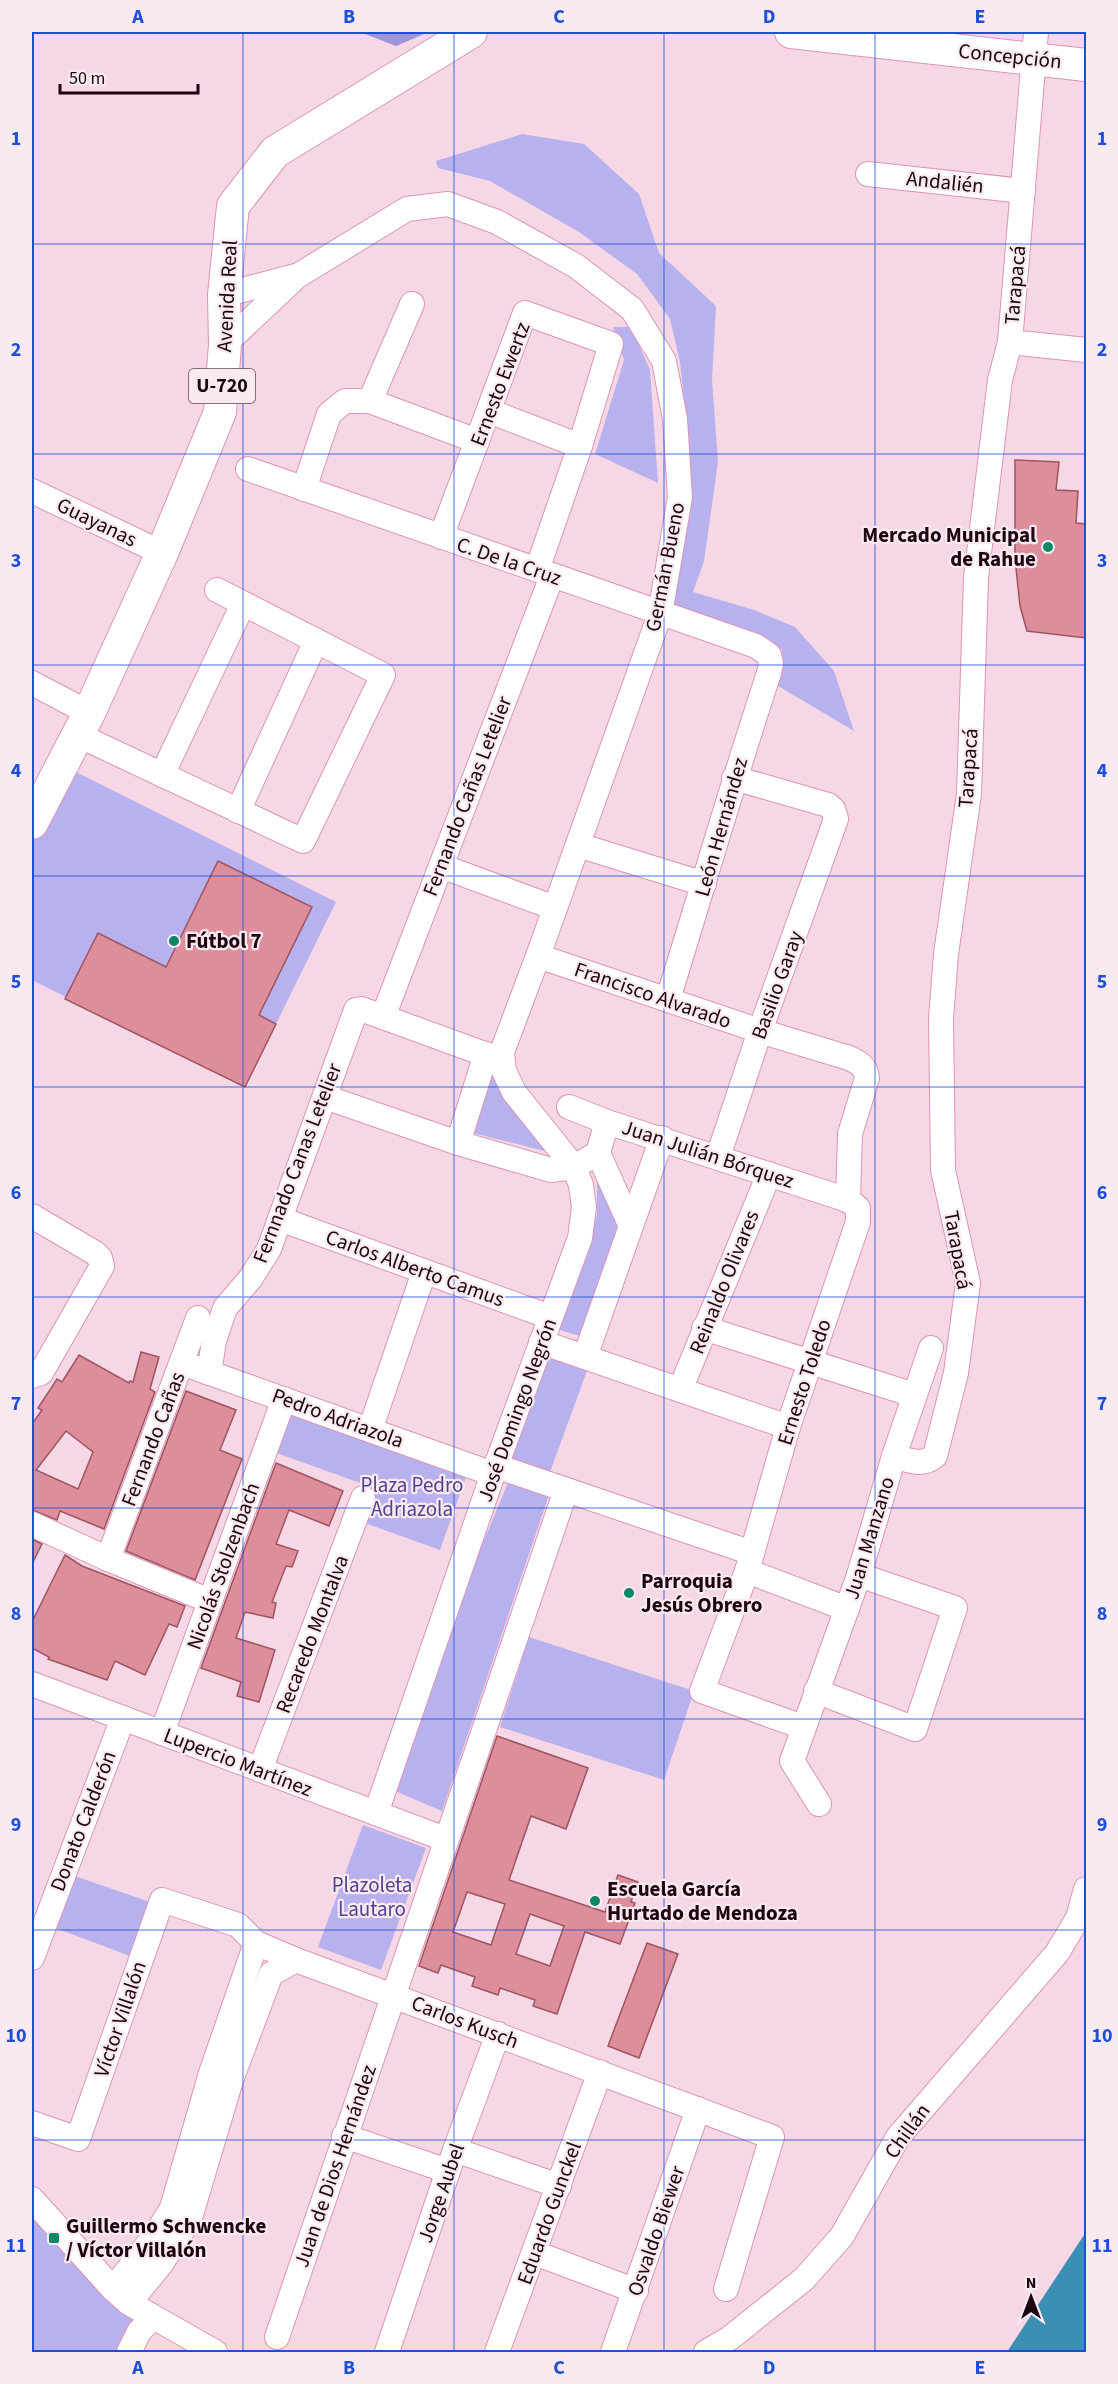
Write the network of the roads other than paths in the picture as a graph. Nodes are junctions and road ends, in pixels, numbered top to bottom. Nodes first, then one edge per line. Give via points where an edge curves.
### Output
1 (471, 32) edge
2 (791, 32) edge
3 (1035, 45) edge
4 (1086, 65) edge
5 (868, 174) dead end
6 (1023, 191) junction
7 (299, 274) junction
8 (224, 295) junction
9 (412, 304) dead end
10 (1010, 342) junction
11 (225, 344) junction
12 (611, 344) joint
13 (1086, 350) edge
14 (369, 401) junction
15 (489, 411) junction
16 (477, 441) junction
17 (580, 446) junction
18 (248, 469) dead end
19 (304, 489) junction
20 (32, 491) edge
21 (441, 537) junction
22 (162, 553) junction
23 (544, 573) junction
24 (216, 590) dead end
25 (243, 604) junction
26 (660, 614) junction
27 (316, 641) junction
28 (769, 655) joint
29 (32, 683) edge
30 (84, 724) junction
31 (162, 775) junction
32 (734, 778) junction
33 (238, 811) junction
34 (32, 823) edge
35 (578, 845) junction
36 (441, 866) junction
37 (704, 884) junction
38 (555, 908) junction
39 (538, 956) junction
40 (668, 999) junction
41 (383, 1017) junction
42 (760, 1031) junction
43 (494, 1057) junction
44 (866, 1072) joint
45 (325, 1098) junction
46 (569, 1107) dead end
47 (607, 1122) junction
48 (662, 1138) junction
49 (458, 1143) junction
50 (597, 1153) junction
51 (718, 1157) junction
52 (574, 1167) junction
53 (769, 1174) junction
54 (848, 1200) junction
55 (32, 1216) edge
56 (280, 1219) junction
57 (630, 1224) junction
58 (424, 1272) junction
59 (550, 1317) junction
60 (198, 1318) dead end
61 (705, 1328) junction
62 (541, 1342) junction
63 (931, 1348) dead end
64 (585, 1357) junction
65 (182, 1363) junction
66 (810, 1363) junction
67 (210, 1373) junction
68 (32, 1376) edge
69 (680, 1390) junction
70 (914, 1395) junction
71 (284, 1399) junction
72 (788, 1426) junction
73 (369, 1430) junction
74 (894, 1456) junction
75 (495, 1470) junction
76 (566, 1490) junction
77 (363, 1498) dead end
78 (32, 1524) edge
79 (108, 1559) junction
80 (749, 1562) junction
81 (859, 1575) junction
82 (210, 1600) junction
83 (847, 1609) junction
84 (32, 1684) edge
85 (816, 1691) junction
86 (123, 1718) junction
87 (803, 1727) junction
88 (162, 1733) junction
89 (260, 1770) junction
90 (819, 1804) dead end
91 (376, 1813) junction
92 (446, 1839) junction
93 (1086, 1889) edge
94 (162, 1900) joint
95 (251, 1954) junction
96 (32, 1958) edge
97 (296, 1960) junction
98 (271, 1974) junction
99 (392, 1995) junction
100 (498, 2034) junction
101 (600, 2072) junction
102 (221, 2076) junction
103 (698, 2109) junction
104 (32, 2123) edge
105 (344, 2136) junction
106 (451, 2161) junction
107 (559, 2186) junction
108 (32, 2199) edge
109 (535, 2253) junction
110 (726, 2289) dead end
111 (636, 2291) junction
112 (121, 2296) junction
113 (153, 2317) junction
114 (277, 2337) dead end
115 (129, 2352) edge
116 (215, 2352) edge
117 (387, 2352) edge
118 (497, 2352) edge
119 (614, 2352) edge
120 (706, 2352) edge

1 - 8 main road, Avenida Real / U-720 via 275,152 233,206
2 - 3 main road, Concepción
3 - 4 main road, Concepción
3 - 6 street, Tarapacá
5 - 6 street, Andalién
6 - 10 street, Tarapacá
7 - 8 street, Germán Bueno
7 - 11 street, Germán Bueno
7 - 26 street, Germán Bueno via 407,209 448,204 497,222 576,266 632,309 664,361 675,419 680,497
8 - 11 main road, Avenida Real / U-720
9 - 14 street
10 - 13 street
10 - 74 street, Tarapacá via 1000,380 976,578 969,794 946,954 941,1019 943,1170 968,1282 966,1303 956,1373 935,1456 919,1462
11 - 22 main road, Avenida Real / U-720 via 220,412
12 - 15 street, Ernesto Ewertz via 525,313
12 - 17 street, Fernando Cañas Letelier
14 - 16 street
14 - 19 street via 345,401 329,414
15 - 16 street, Ernesto Ewertz
15 - 17 street
16 - 21 street, Ernesto Ewertz
17 - 23 street, Fernando Cañas Letelier
18 - 19 street, C. De la Cruz
19 - 21 street, C. De la Cruz
20 - 22 street, Guayanas
21 - 23 street, C. De la Cruz
22 - 30 main road, Avenida Real / U-720
23 - 26 street, C. De la Cruz
23 - 36 street, Fernando Cañas Letelier
24 - 25 street
25 - 27 street
25 - 31 street
26 - 28 street, C. De la Cruz via 756,646
26 - 35 street, Germán Bueno
27 - 33 street
27 - 33 street via 383,675 303,841
28 - 32 street, León Hernández via 769,673
29 - 30 street
30 - 31 street
30 - 34 main road, Avenida Real / U-720
31 - 33 street
32 - 37 street, León Hernández
32 - 42 street, Basilio Garay via 828,806 836,813 835,825
35 - 37 street
35 - 38 street, Germán Bueno
36 - 38 street
36 - 41 street, Fernando Cañas Letelier
37 - 40 street, León Hernández
38 - 39 street, Germán Bueno
39 - 40 street, Francisco Alvarado
39 - 43 street, Germán Bueno via 502,1052
40 - 42 street, Francisco Alvarado
41 - 43 street
41 - 45 street, Fernnado Canas Letelier via 356,1010
42 - 44 street, Francisco Alvarado via 849,1058
42 - 51 street, Basilio Garay
43 - 49 street, Germán Bueno
43 - 52 street via 514,1092
44 - 54 street, Ernesto Toledo via 850,1134
45 - 49 street
45 - 56 street, Fernnado Canas Letelier
46 - 47 street, Juan Julián Bórquez
47 - 48 street, Juan Julián Bórquez
47 - 50 street
48 - 51 street, Juan Julián Bórquez
48 - 57 street
49 - 52 street via 550,1170
50 - 52 street
50 - 57 street
51 - 53 street, Juan Julián Bórquez
52 - 59 street, José Domingo Negrón via 581,1185 584,1222
53 - 54 street, Juan Julián Bórquez
53 - 61 street, Reinaldo Olivares
54 - 66 street, Ernesto Toledo via 858,1208 858,1222
55 - 68 street via 95,1253 102,1266 41,1373
56 - 58 street, Carlos Alberto Camus
56 - 67 street, Fernnado Canas Letelier via 260,1265 225,1308 214,1341
57 - 64 street
58 - 59 street, Carlos Alberto Camus
58 - 73 street
59 - 62 street, José Domingo Negrón
60 - 65 street, Fernando Cañas
61 - 66 street
61 - 69 street, Reinaldo Olivares
62 - 64 street
62 - 75 street, José Domingo Negrón
63 - 70 street, Juan Manzano
64 - 69 street
65 - 67 street, Pedro Adriazola
65 - 79 street, Fernando Cañas
66 - 70 street
66 - 72 street, Ernesto Toledo
67 - 71 street, Pedro Adriazola
69 - 72 street
70 - 74 street, Juan Manzano
71 - 73 street, Pedro Adriazola
71 - 82 street, Nicolás Stolzenbach
72 - 80 street, Ernesto Toledo
73 - 75 street, Pedro Adriazola
74 - 81 street, Juan Manzano
75 - 76 street, Pedro Adriazola
75 - 91 street, José Domingo Negrón
76 - 80 street, Pedro Adriazola
76 - 92 street
77 - 89 street, Recaredo Montalva
78 - 79 street
79 - 82 street
80 - 83 street, Pedro Adriazola
80 - 87 street, Ernesto Toledo via 702,1691
81 - 83 street, Juan Manzano
81 - 85 street via 955,1608 915,1729
82 - 88 street, Nicolás Stolzenbach
83 - 85 street, Juan Manzano
84 - 86 street, Lupercio Martínez
85 - 87 street, Juan Manzano
86 - 88 street, Lupercio Martínez
86 - 96 street, Donato Calderón
87 - 90 street, Juan Manzano via 792,1761
88 - 89 street, Lupercio Martínez
89 - 91 street, Lupercio Martínez
91 - 92 street, Lupercio Martínez
92 - 99 street
93 - 120 street, Chillán via 1078,1918 1057,1953 898,2137 842,2236 804,2279 730,2338
94 - 95 street, Carlos Kusch via 238,1925
94 - 104 street, Víctor Villalón via 78,2139
95 - 97 street, Carlos Kusch
95 - 98 street
95 - 102 street
97 - 98 street
97 - 99 street, Carlos Kusch
98 - 102 street
99 - 100 street, Carlos Kusch
99 - 105 street, Juan de Dios Hernández
100 - 101 street, Carlos Kusch
100 - 106 street, Jorge Aubel
101 - 103 street, Carlos Kusch
101 - 107 street, Eduardo Gunckel
102 - 112 street via 172,2208 161,2264
103 - 110 street, Carlos Kusch via 772,2137
103 - 111 street, Osvaldo Biewer
105 - 106 street
105 - 114 street, Juan de Dios Hernández
106 - 107 street
106 - 117 street, Jorge Aubel
107 - 109 street, Eduardo Gunckel
108 - 112 street
109 - 111 street
109 - 118 street, Eduardo Gunckel
111 - 119 street, Osvaldo Biewer
112 - 113 street
113 - 115 street via 139,2332
113 - 116 street

